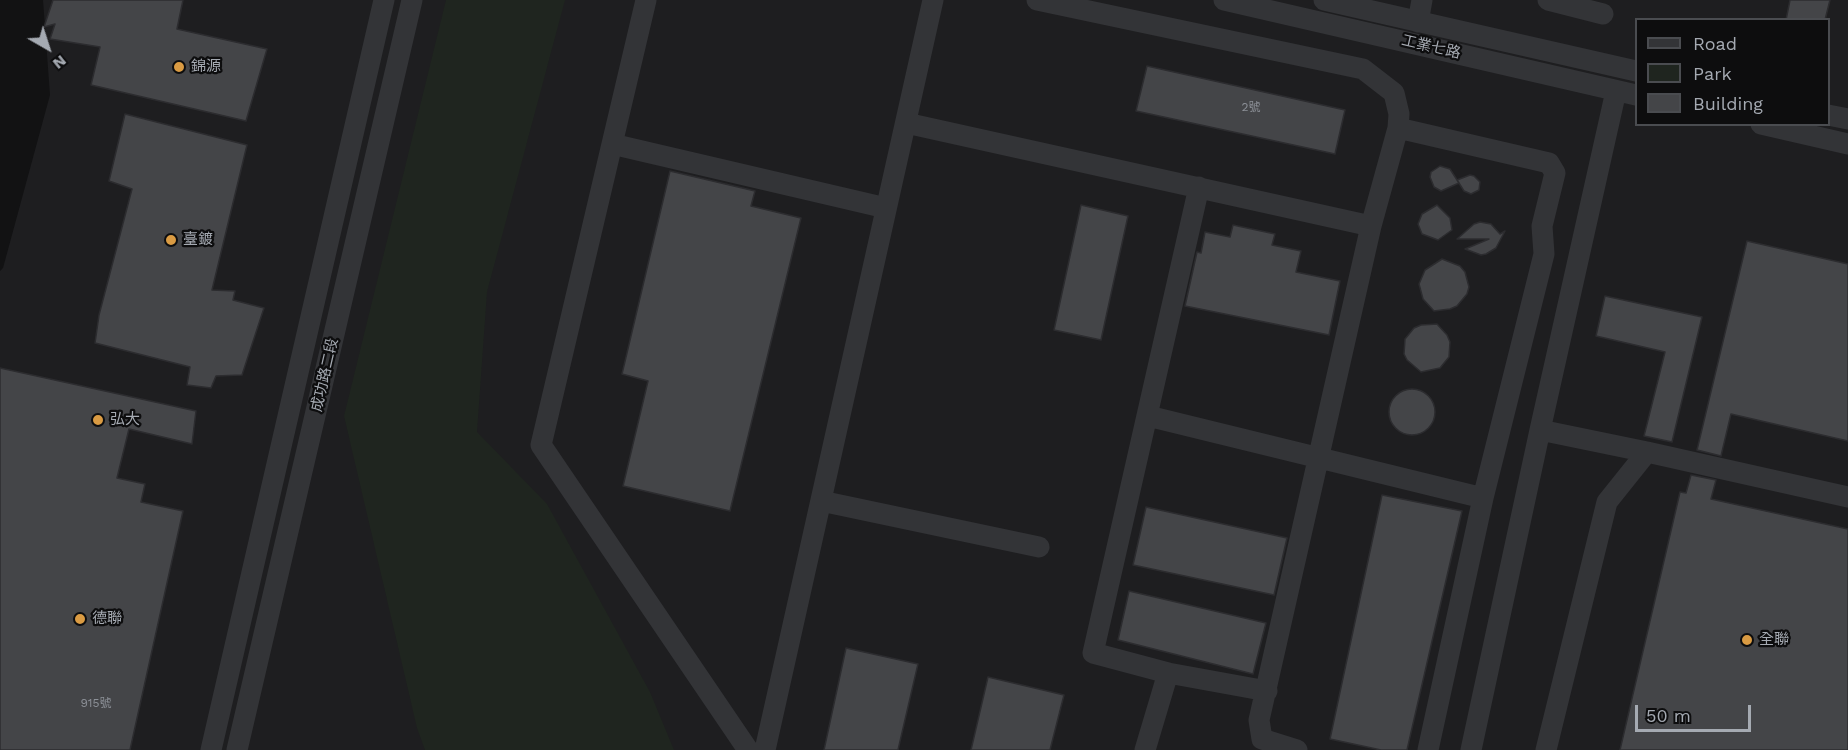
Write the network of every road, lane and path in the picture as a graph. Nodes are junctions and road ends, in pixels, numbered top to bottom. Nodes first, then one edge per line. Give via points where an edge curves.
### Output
1 (384, 0) edge
2 (412, 0) edge
3 (646, 0) edge
4 (933, 0) edge
5 (1037, 0) edge
6 (1224, 0) edge
7 (1324, 0) edge
8 (1422, 0) edge
9 (1548, 0) edge
10 (1603, 14) dead end
11 (1418, 22) junction
12 (1635, 71) edge
13 (1626, 93) edge
14 (1830, 115) edge
15 (1848, 119) edge
16 (906, 123) junction
17 (1770, 126) edge
18 (1398, 128) junction
19 (612, 144) junction
20 (1848, 144) edge
21 (1198, 187) junction
22 (886, 208) junction
23 (1371, 226) junction
24 (1148, 416) junction
25 (1540, 430) junction
26 (1647, 452) junction
27 (1318, 458) junction
28 (1848, 497) edge
29 (1483, 498) junction
30 (821, 501) junction
31 (1039, 547) dead end
32 (1168, 673) junction
33 (1267, 691) junction
34 (211, 750) edge
35 (237, 750) edge
36 (748, 750) edge
37 (765, 750) edge
38 (1145, 750) edge
39 (1297, 750) edge
40 (1428, 750) edge
41 (1471, 750) edge
42 (1546, 750) edge

1 - 34 street, 成功路二段
2 - 35 street, 成功路二段
3 - 19 street
4 - 16 street
5 - 18 street via 1363,69 1395,93
6 - 13 street, 工業七路
7 - 11 street, 工業七路
8 - 11 street
9 - 10 street
11 - 12 street, 工業七路
13 - 25 street
14 - 15 street
16 - 21 street
16 - 22 street
17 - 20 street
18 - 23 street
18 - 29 street via 1549,163 1555,173 1542,226 1544,254
19 - 22 street
19 - 36 street via 541,445
21 - 23 street
21 - 24 street
22 - 30 street
23 - 27 street
24 - 27 street
24 - 32 street via 1093,653
25 - 26 street
25 - 41 street
26 - 28 street
26 - 42 street via 1607,502
27 - 29 street
27 - 33 street
29 - 40 street
30 - 31 street
30 - 37 street
32 - 33 street
32 - 38 street
33 - 39 street via 1259,720 1262,739

